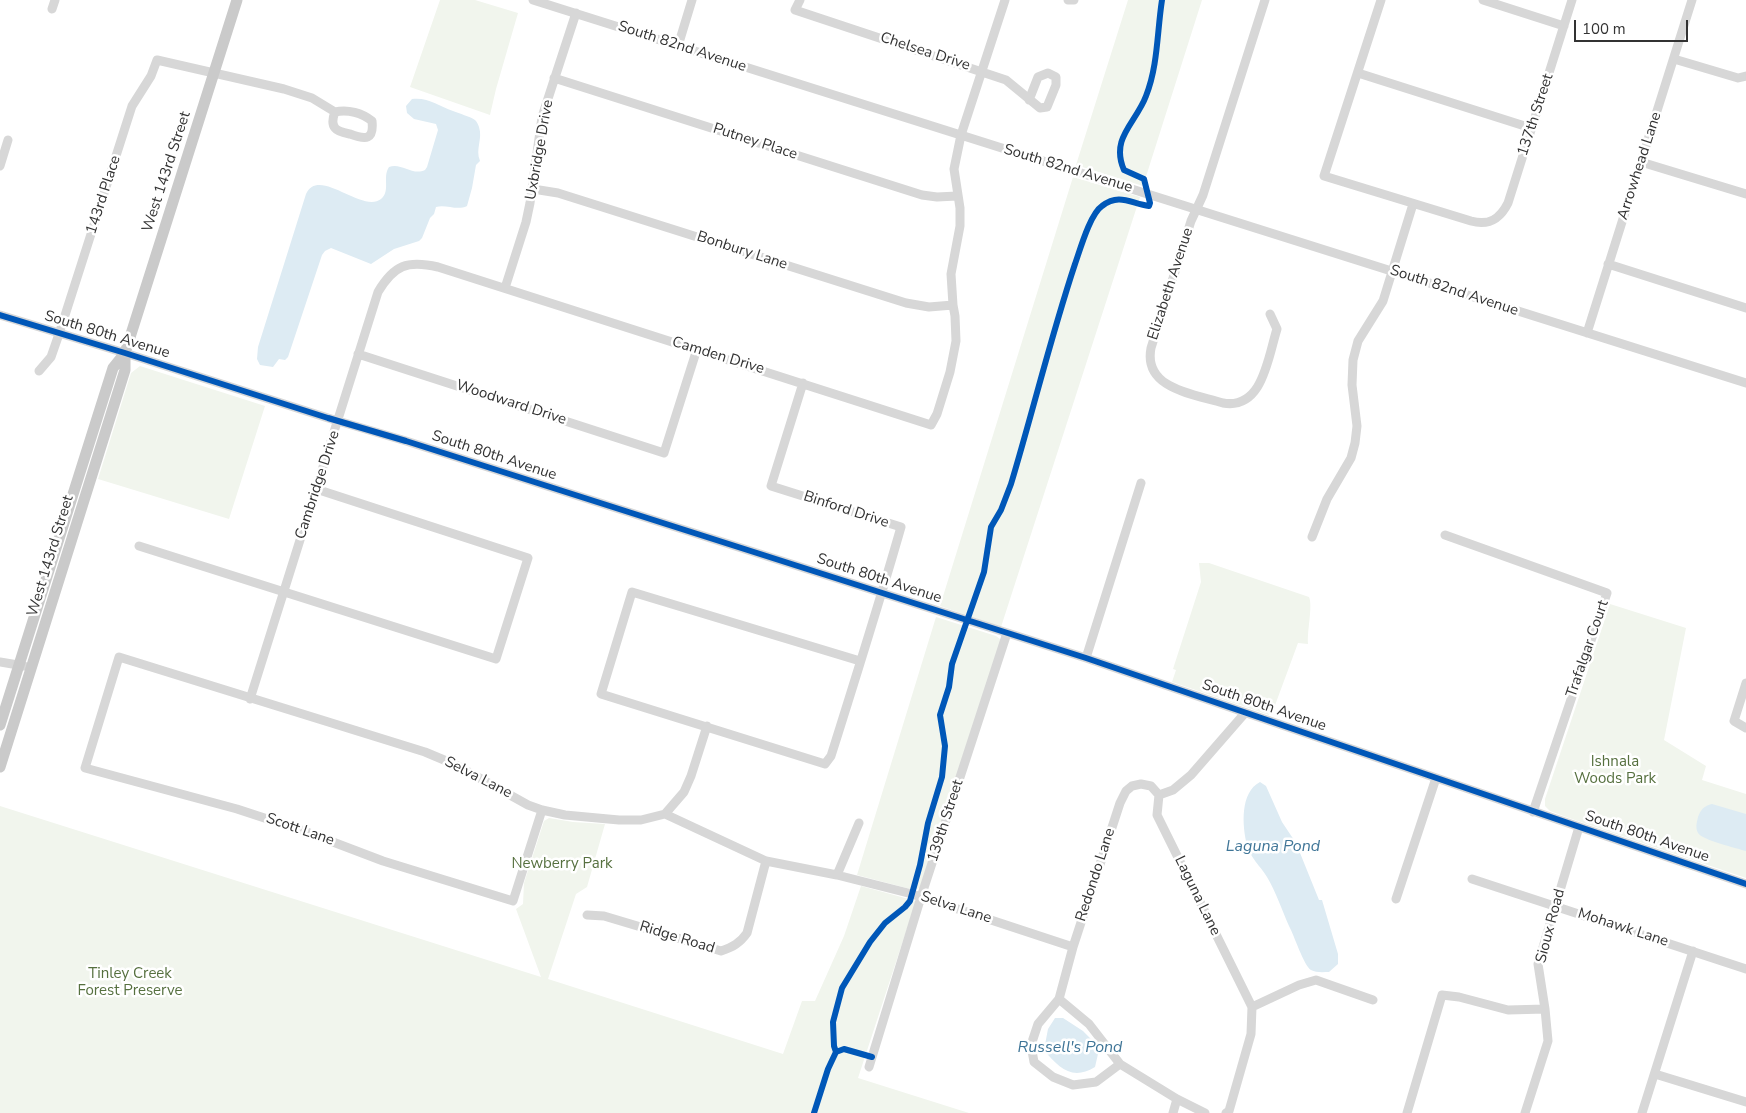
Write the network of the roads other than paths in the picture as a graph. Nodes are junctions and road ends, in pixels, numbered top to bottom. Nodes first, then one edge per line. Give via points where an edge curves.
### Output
1 (55, 0) edge
2 (237, 0) edge
3 (534, 0) edge
4 (692, 0) edge
5 (800, 0) edge
6 (1005, 0) edge
7 (1068, 0) edge
8 (1074, 0) edge
9 (1265, 0) edge
10 (1381, 0) edge
11 (1483, 0) edge
12 (1572, 0) edge
13 (1692, 0) edge
14 (52, 9) dead end
15 (576, 13) junction
16 (1564, 26) junction
17 (678, 46) junction
18 (1674, 59) junction
19 (982, 71) junction
20 (214, 73) junction
21 (1358, 73) junction
22 (1746, 76) edge
23 (554, 78) junction
24 (1029, 100) junction
25 (335, 112) junction
26 (1531, 128) junction
27 (961, 135) junction
28 (8, 140) dead end
29 (1641, 162) junction
30 (0, 166) edge
31 (533, 189) junction
32 (1746, 194) edge
33 (958, 196) junction
34 (1413, 204) junction
35 (1197, 209) junction
36 (1608, 264) junction
37 (1392, 271) junction
38 (505, 288) junction
39 (953, 305) junction
40 (1746, 308) edge
41 (1270, 314) dead end
42 (0, 315) edge
43 (1587, 333) junction
44 (60, 334) junction
45 (697, 349) junction
46 (125, 353) junction
47 (358, 354) junction
48 (40, 371) dead end
49 (803, 383) junction
50 (1746, 383) edge
51 (338, 421) junction
52 (1141, 483) dead end
53 (316, 489) junction
54 (1445, 535) dead end
55 (1312, 537) dead end
56 (139, 546) dead end
57 (283, 592) junction
58 (882, 593) junction
59 (1007, 633) junction
60 (1086, 658) junction
61 (860, 661) junction
62 (0, 662) edge
63 (19, 665) junction
64 (32, 667) junction
65 (1746, 683) edge
66 (250, 698) junction
67 (1245, 713) junction
68 (0, 725) edge
69 (707, 726) junction
70 (1746, 728) edge
71 (0, 767) edge
72 (84, 768) joint
73 (1436, 778) junction
74 (1159, 795) junction
75 (542, 810) junction
76 (1533, 812) junction
77 (665, 814) junction
78 (859, 823) dead end
79 (1579, 827) junction
80 (766, 861) junction
81 (837, 875) junction
82 (1472, 879) dead end
83 (1746, 884) edge
84 (921, 897) junction
85 (1396, 899) dead end
86 (1555, 906) junction
87 (587, 915) dead end
88 (1073, 947) junction
89 (1693, 951) junction
90 (1746, 969) edge
91 (1059, 999) junction
92 (1373, 1000) dead end
93 (1252, 1007) junction
94 (1545, 1009) junction
95 (1120, 1064) junction
96 (869, 1067) dead end
97 (1655, 1074) junction
98 (1177, 1099) junction
99 (1746, 1102) edge
100 (1228, 1112) edge
101 (1172, 1113) edge
102 (1206, 1113) edge
103 (1407, 1113) edge
104 (1525, 1113) edge
105 (1642, 1113) edge

1 - 14 street
2 - 20 main road, West 143rd Street
3 - 15 street, South 82nd Avenue
4 - 17 street
5 - 19 street, Chelsea Drive via 795,10
6 - 19 street
7 - 8 street
9 - 35 street, Elizabeth Avenue
10 - 21 street
11 - 16 street
12 - 16 street, 137th Street
13 - 18 street, Arrowhead Lane
15 - 17 street, South 82nd Avenue
15 - 23 street, Uxbridge Drive
16 - 26 street, 137th Street
17 - 27 street, South 82nd Avenue
18 - 22 street via 1738,78
18 - 29 street, Arrowhead Lane
19 - 24 street, Chelsea Drive via 1006,80
19 - 27 street
20 - 25 street via 285,89 312,98
20 - 44 street, 143rd Place via 157,60 132,106
20 - 46 main road, West 143rd Street
21 - 26 street
21 - 34 street via 1324,176
23 - 31 street, Uxbridge Drive via 542,117
23 - 33 street, Putney Place via 922,195 937,198
24 - 24 street, Chelsea Drive via 1038,77 1048,73 1056,77 1047,107 1040,108
25 - 25 street via 344,110 366,116 372,121 371,135 361,138 337,130 333,119
26 - 34 street, 137th Street via 1508,203 1500,216 1488,223 1471,221
27 - 33 street via 954,169
27 - 35 street, South 82nd Avenue
28 - 30 street
29 - 32 street
29 - 36 street, Arrowhead Lane
31 - 38 street, Uxbridge Drive
31 - 39 street, Bonbury Lane via 558,192 906,303 929,307
33 - 39 street via 960,226 951,274
34 - 37 street
35 - 37 street, South 82nd Avenue
35 - 41 street, Elizabeth Avenue via 1151,348 1150,360 1156,377 1172,388 1223,404 1242,402 1253,395 1262,380 1277,329
36 - 40 street
36 - 43 street, Arrowhead Lane
37 - 43 street, South 82nd Avenue
37 - 55 street via 1383,300 1358,341 1353,360 1352,385 1357,426 1352,458 1327,499
38 - 45 street, Camden Drive
38 - 47 street, Cambridge Drive via 427,265 414,264 394,270 378,292
39 - 49 street, Camden Drive via 956,328 954,352 931,425
42 - 44 street, South 80th Avenue
43 - 50 street, South 82nd Avenue
44 - 46 street, South 80th Avenue
44 - 48 street, 143rd Place via 51,357
45 - 47 street, Woodward Drive via 664,453
45 - 49 street, Camden Drive
46 - 51 street, South 80th Avenue
46 - 63 main road, West 143rd Street via 112,368
46 - 64 main road, West 143rd Street via 125,370
47 - 51 street, Cambridge Drive
49 - 58 street, Binford Drive via 771,486 901,527
51 - 53 street, Cambridge Drive
51 - 58 street, South 80th Avenue
52 - 60 street
53 - 57 street, Cambridge Drive
53 - 57 street via 528,558 496,659
54 - 76 street, Trafalgar Court via 1607,593
56 - 57 street
57 - 66 street, Cambridge Drive
58 - 59 street, South 80th Avenue
58 - 61 street, Binford Drive
59 - 60 street, South 80th Avenue
59 - 84 street, 139th Street
60 - 67 street, South 80th Avenue
61 - 69 street, Binford Drive via 831,756 825,764
61 - 69 street via 632,592 601,694
62 - 63 street
63 - 64 street
63 - 68 main road, West 143rd Street
64 - 71 main road, West 143rd Street
65 - 70 street via 1734,721
66 - 72 street, Selva Lane via 119,657
66 - 75 street, Selva Lane via 425,752
67 - 73 street, South 80th Avenue
67 - 74 street via 1191,775 1173,790
69 - 77 street via 692,776 684,792
72 - 75 street, Scott Lane via 237,808 398,866 512,901
73 - 76 street, South 80th Avenue
73 - 85 street
74 - 88 street, Redondo Lane via 1151,786 1141,784 1126,791
74 - 93 street, Laguna Lane via 1157,815
75 - 77 street, Selva Lane via 619,820 641,820
76 - 79 street, South 80th Avenue
77 - 80 street, Selva Lane
78 - 81 street
79 - 83 street, South 80th Avenue
79 - 86 street, Sioux Road
80 - 81 street, Selva Lane
80 - 87 street, Ridge Road via 747,933 733,948 721,951 604,916
81 - 84 street, Selva Lane
82 - 86 street, Mohawk Lane
84 - 88 street, Selva Lane
84 - 96 street, 139th Street
86 - 89 street, Mohawk Lane
86 - 94 street, Sioux Road via 1538,964
88 - 91 street, Redondo Lane
89 - 90 street, Mohawk Lane
89 - 97 street
91 - 95 street via 1089,1024
91 - 95 street, Redondo Lane via 1038,1024 1031,1045 1034,1062 1053,1077 1073,1085 1096,1082
92 - 93 street via 1316,980
93 - 100 street, Laguna Lane via 1251,1034
94 - 103 street via 1508,1010 1442,995
94 - 104 street, Sioux Road via 1548,1041
95 - 98 street
97 - 99 street
97 - 105 street
98 - 101 street
98 - 102 street

